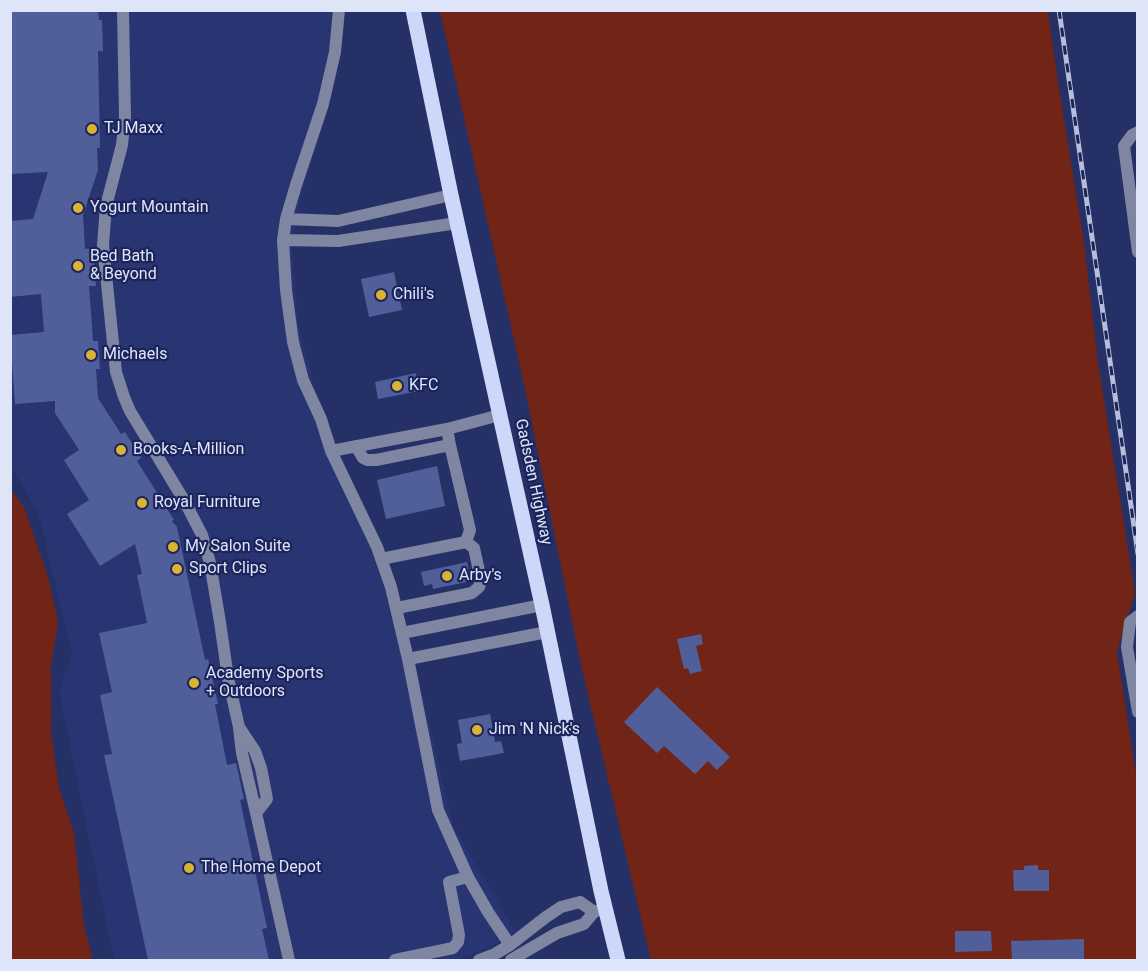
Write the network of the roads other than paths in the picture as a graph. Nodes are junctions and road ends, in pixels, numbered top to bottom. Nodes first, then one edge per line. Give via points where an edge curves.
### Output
1 (123, 10) edge
2 (339, 10) edge
3 (413, 10) edge
4 (1137, 132) edge
5 (450, 195) junction
6 (286, 219) junction
7 (457, 223) junction
8 (282, 240) junction
9 (1137, 252) edge
10 (500, 415) junction
11 (447, 429) junction
12 (450, 445) junction
13 (356, 446) junction
14 (332, 451) junction
15 (466, 542) junction
16 (381, 559) junction
17 (542, 605) junction
18 (397, 608) junction
19 (1137, 616) edge
20 (547, 632) junction
21 (402, 633) junction
22 (408, 659) junction
23 (1137, 712) edge
24 (468, 877) junction
25 (600, 910) junction
26 (510, 945) junction
27 (517, 959) edge
28 (289, 960) edge
29 (395, 960) edge
30 (479, 960) edge
31 (618, 960) edge

1 - 28 street via 125,116 122,145 106,206 103,245 116,372 130,411 202,535 239,727 261,768 267,799 256,813
2 - 6 street via 335,52 323,104
3 - 5 main road, Gadsden Highway
4 - 9 street via 1124,146
5 - 6 street via 338,221
5 - 7 main road, Gadsden Highway
6 - 8 street
7 - 8 street via 338,241
7 - 10 main road, Gadsden Highway
8 - 14 street via 293,342 303,380
10 - 11 street
10 - 17 main road, Gadsden Highway
11 - 12 street
11 - 13 street
12 - 13 street via 376,460 363,458
12 - 15 street via 470,530
13 - 14 street
14 - 16 street
15 - 16 street
15 - 18 street via 474,548 479,587 472,593
16 - 18 street
17 - 20 main road, Gadsden Highway
17 - 21 street
18 - 21 street
19 - 23 street via 1130,622 1127,647
20 - 22 street
20 - 25 main road, Gadsden Highway
21 - 22 street
22 - 24 street via 438,810
24 - 26 street
24 - 29 street via 449,882 459,935 453,948
25 - 26 street via 580,902 561,907
25 - 27 street via 584,924 557,933
25 - 31 main road, Gadsden Highway
26 - 30 street

